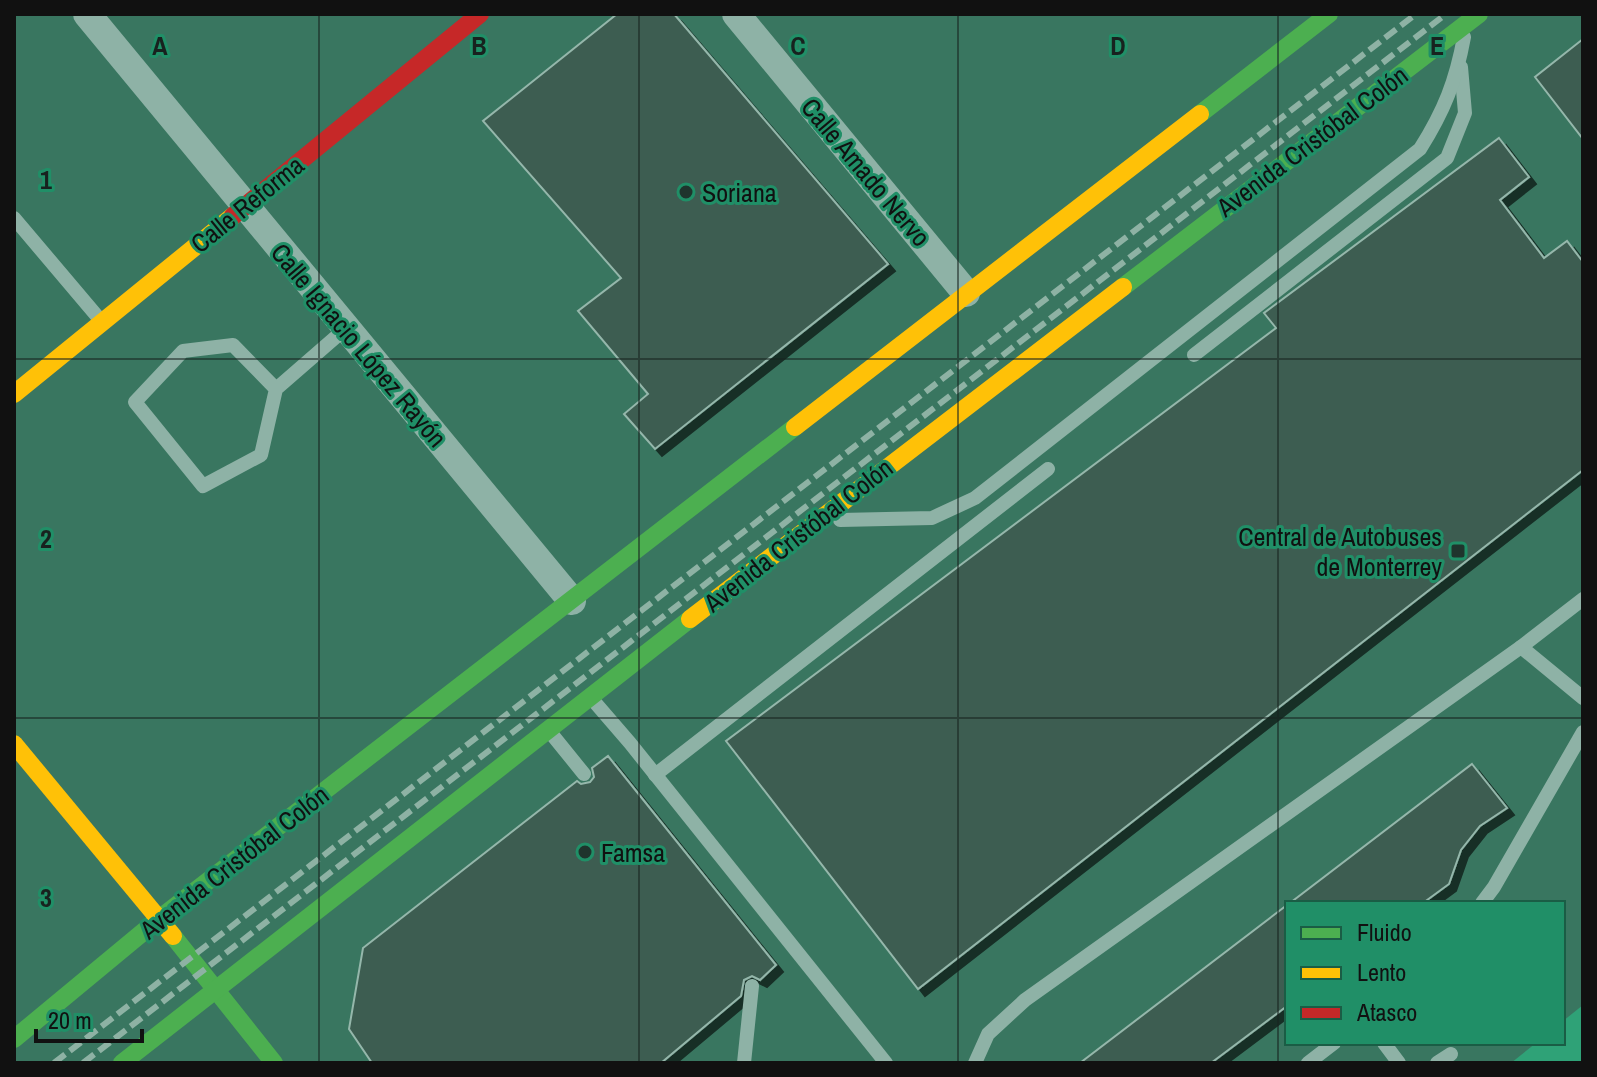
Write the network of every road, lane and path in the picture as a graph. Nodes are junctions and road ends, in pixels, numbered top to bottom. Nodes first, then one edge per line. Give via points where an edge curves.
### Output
1 (87, 14) edge
2 (480, 14) edge
3 (736, 14) edge
4 (1329, 14) edge
5 (1473, 18) edge
6 (1460, 60) junction
7 (243, 206) junction
8 (14, 218) edge
9 (966, 293) junction
10 (102, 322) junction
11 (345, 329) junction
12 (1194, 355) dead end
13 (276, 389) junction
14 (14, 394) edge
15 (1048, 469) dead end
16 (819, 520) junction
17 (1583, 599) edge
18 (572, 601) junction
19 (1521, 647) junction
20 (589, 696) junction
21 (1583, 698) edge
22 (547, 728) junction
23 (1583, 732) edge
24 (14, 744) edge
25 (584, 774) dead end
26 (655, 775) junction
27 (1484, 901) edge
28 (160, 918) junction
29 (752, 986) dead end
30 (216, 988) junction
31 (14, 1039) edge
32 (1331, 1045) edge
33 (1386, 1045) edge
34 (1451, 1054) dead end
35 (122, 1063) edge
36 (274, 1063) edge
37 (744, 1063) edge
38 (886, 1063) edge
39 (975, 1063) edge
40 (1308, 1063) edge
41 (1399, 1063) edge
42 (1437, 1063) edge

1 - 7 street, Calle Ignacio López Rayón
2 - 7 main road, Calle Reforma
3 - 9 street, Calle Amado Nervo
4 - 9 main road, Avenida Cristóbal Colón
5 - 6 lane
5 - 16 main road, Avenida Cristóbal Colón
6 - 12 lane via 1465,113 1447,158
6 - 16 lane via 1443,113 1420,149 975,498 932,518
7 - 10 main road, Calle Reforma
7 - 11 street, Calle Ignacio López Rayón
8 - 10 lane
9 - 18 main road, Avenida Cristóbal Colón
10 - 14 main road, Calle Reforma
11 - 13 lane
11 - 18 street, Calle Ignacio López Rayón
13 - 13 lane via 233,345 183,351 135,402 203,486 261,455
15 - 26 lane
16 - 20 main road, Avenida Cristóbal Colón
17 - 19 lane
18 - 28 main road, Avenida Cristóbal Colón
19 - 21 lane
19 - 39 lane via 1025,1000 988,1034
20 - 22 main road, Avenida Cristóbal Colón
20 - 26 lane
22 - 25 lane
22 - 30 main road, Avenida Cristóbal Colón
23 - 27 lane
24 - 28 main road
26 - 38 lane
28 - 30 main road
28 - 31 main road, Avenida Cristóbal Colón
29 - 37 lane
30 - 35 main road, Avenida Cristóbal Colón
30 - 36 main road
32 - 40 lane
33 - 41 lane
34 - 42 lane

